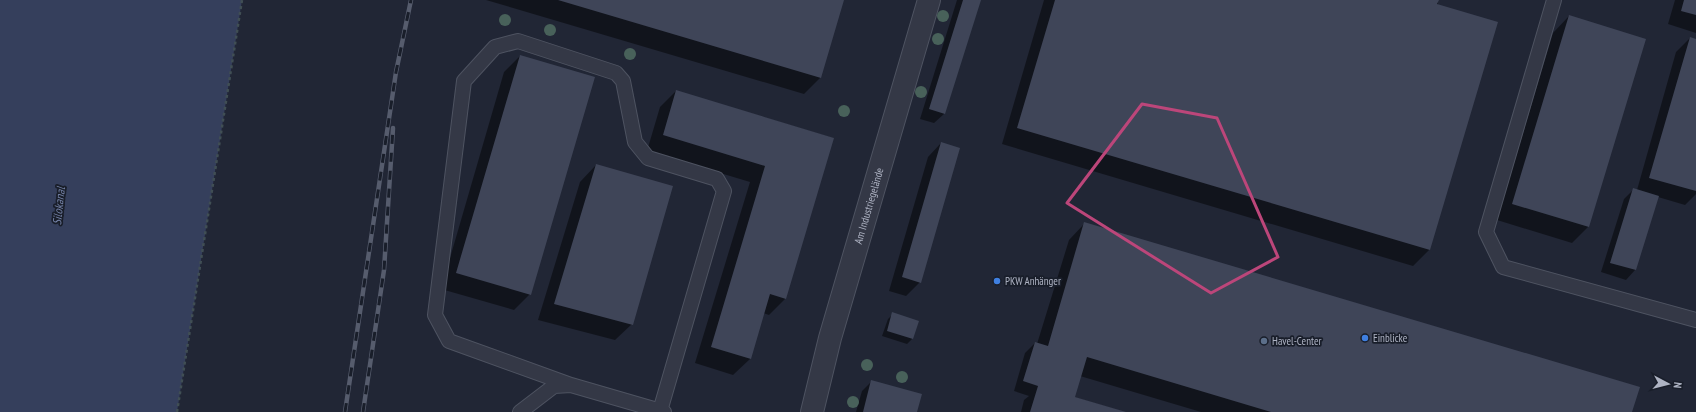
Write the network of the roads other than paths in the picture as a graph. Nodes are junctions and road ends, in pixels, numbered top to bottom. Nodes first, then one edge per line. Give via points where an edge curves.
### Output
1 (929, 0) edge
2 (1554, 0) edge
3 (1696, 320) edge
4 (571, 385) junction
5 (662, 411) edge
6 (520, 412) edge
7 (812, 412) edge

1 - 7 street, Am Industriegelände via 830,338
2 - 3 lane via 1486,232 1503,267
4 - 5 lane
4 - 5 lane via 449,341 434,315 464,81 495,47 518,41 616,73 622,81 635,142 648,158 717,179 724,191
4 - 6 lane via 554,386

